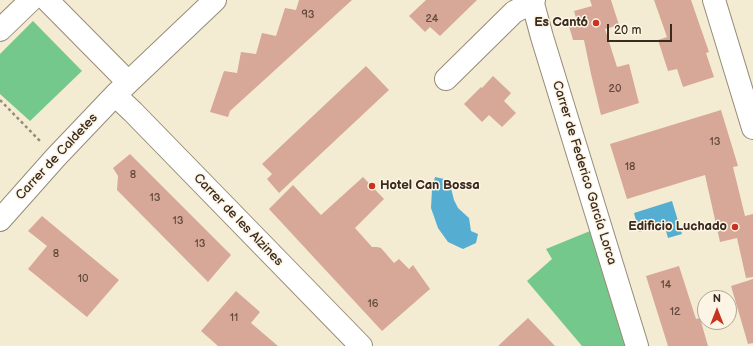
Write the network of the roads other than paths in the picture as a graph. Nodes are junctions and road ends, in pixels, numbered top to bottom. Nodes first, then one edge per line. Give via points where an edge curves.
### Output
1 (31, 0) edge
2 (47, 0) edge
3 (215, 0) edge
4 (714, 0) edge
5 (533, 1) edge
6 (0, 30) edge
7 (446, 79) dead end
8 (122, 88) junction
9 (753, 128) edge
10 (0, 220) edge
11 (361, 346) edge
12 (636, 346) edge

1 - 6 street
2 - 8 street, Carrer de les Alzines
3 - 8 street, Carrer de Caldetes
4 - 9 street
5 - 7 street via 514,12
5 - 12 street, Carrer de Federico García Lorca
8 - 10 street, Carrer de Caldetes
8 - 11 street, Carrer de les Alzines via 139,118

